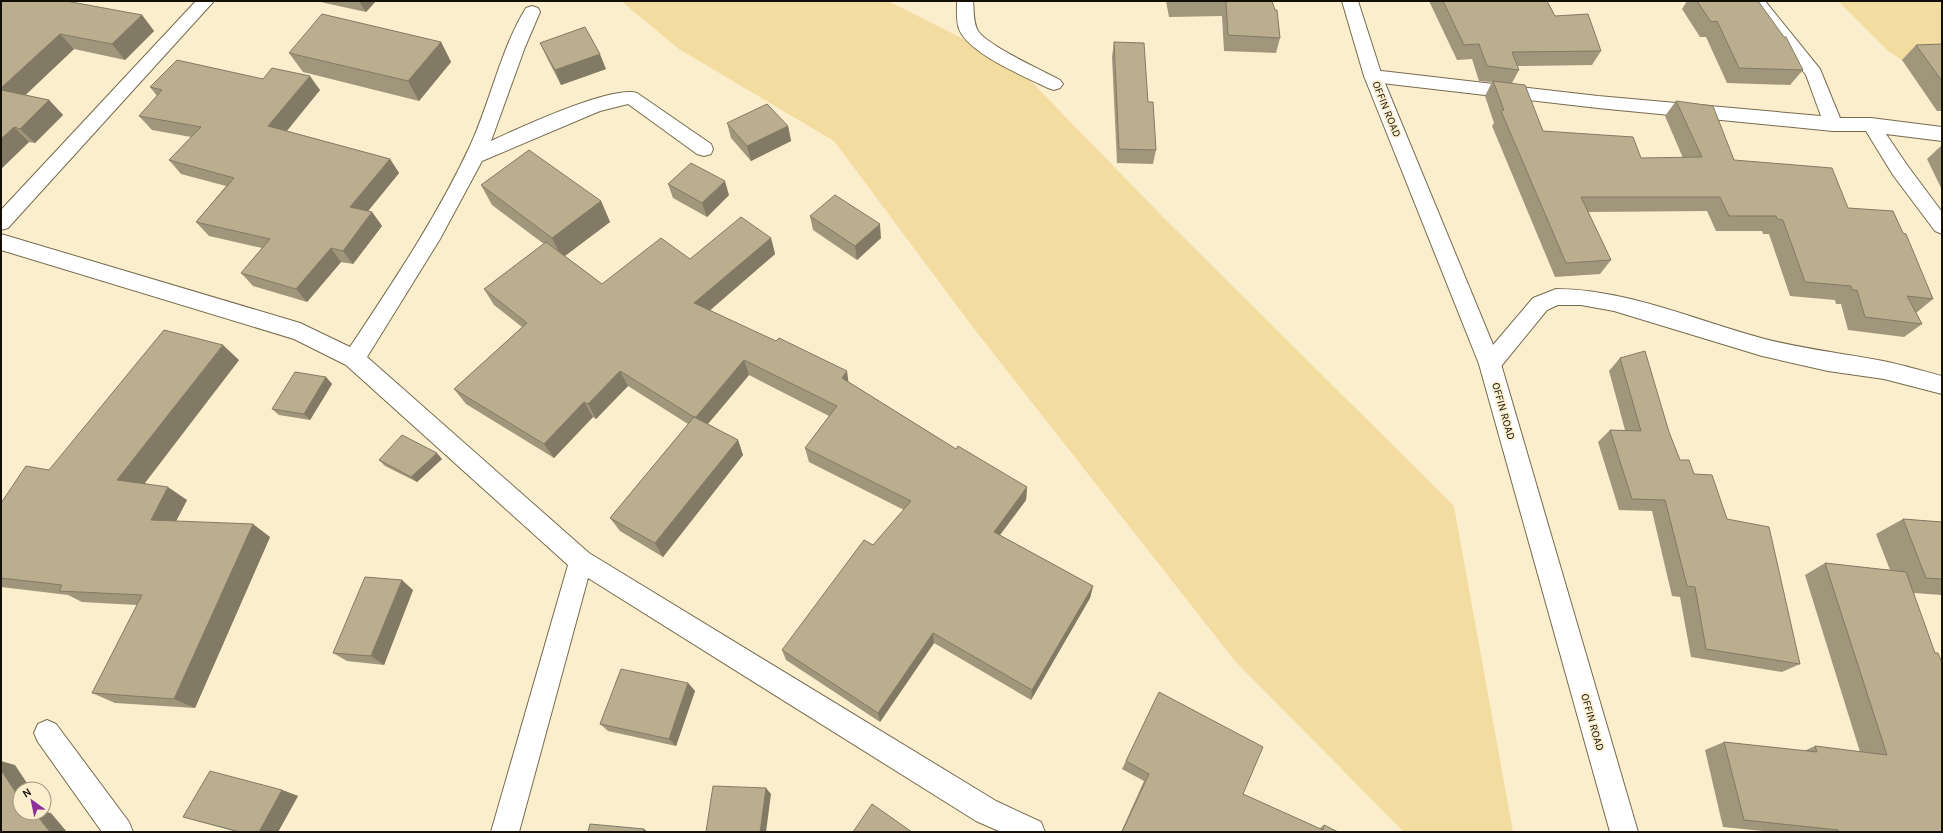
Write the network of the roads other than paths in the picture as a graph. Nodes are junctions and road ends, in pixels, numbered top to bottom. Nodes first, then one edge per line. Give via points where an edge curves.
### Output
1 (206, 1) edge
2 (965, 1) edge
3 (1350, 1) edge
4 (1756, 1) edge
5 (532, 12) dead end
6 (1373, 76) junction
7 (1054, 84) dead end
8 (1833, 124) junction
9 (1871, 125) junction
10 (1942, 134) edge
11 (704, 149) dead end
12 (475, 156) junction
13 (1, 223) edge
14 (1942, 226) edge
15 (1, 242) edge
16 (354, 359) junction
17 (1490, 364) junction
18 (1942, 385) edge
19 (581, 561) junction
20 (48, 733) dead end
21 (119, 832) edge
22 (505, 832) edge
23 (1031, 832) edge
24 (1624, 832) edge

1 - 13 street
2 - 7 street via 967,30 973,38 982,46
3 - 6 street, OFFIN ROAD
4 - 8 street via 1814,73
5 - 12 street via 522,31 496,107
6 - 8 street via 1598,102
6 - 17 street, OFFIN ROAD
8 - 9 street
9 - 10 street
9 - 14 street via 1900,170
11 - 12 street via 631,97 602,103 519,135
12 - 16 street via 412,271
15 - 16 street via 300,332
16 - 19 street
17 - 18 street via 1540,304 1556,297 1581,297 1614,303 1762,347 1828,362 1884,370
17 - 24 street, OFFIN ROAD
19 - 22 street
19 - 23 street via 986,811
20 - 21 street

